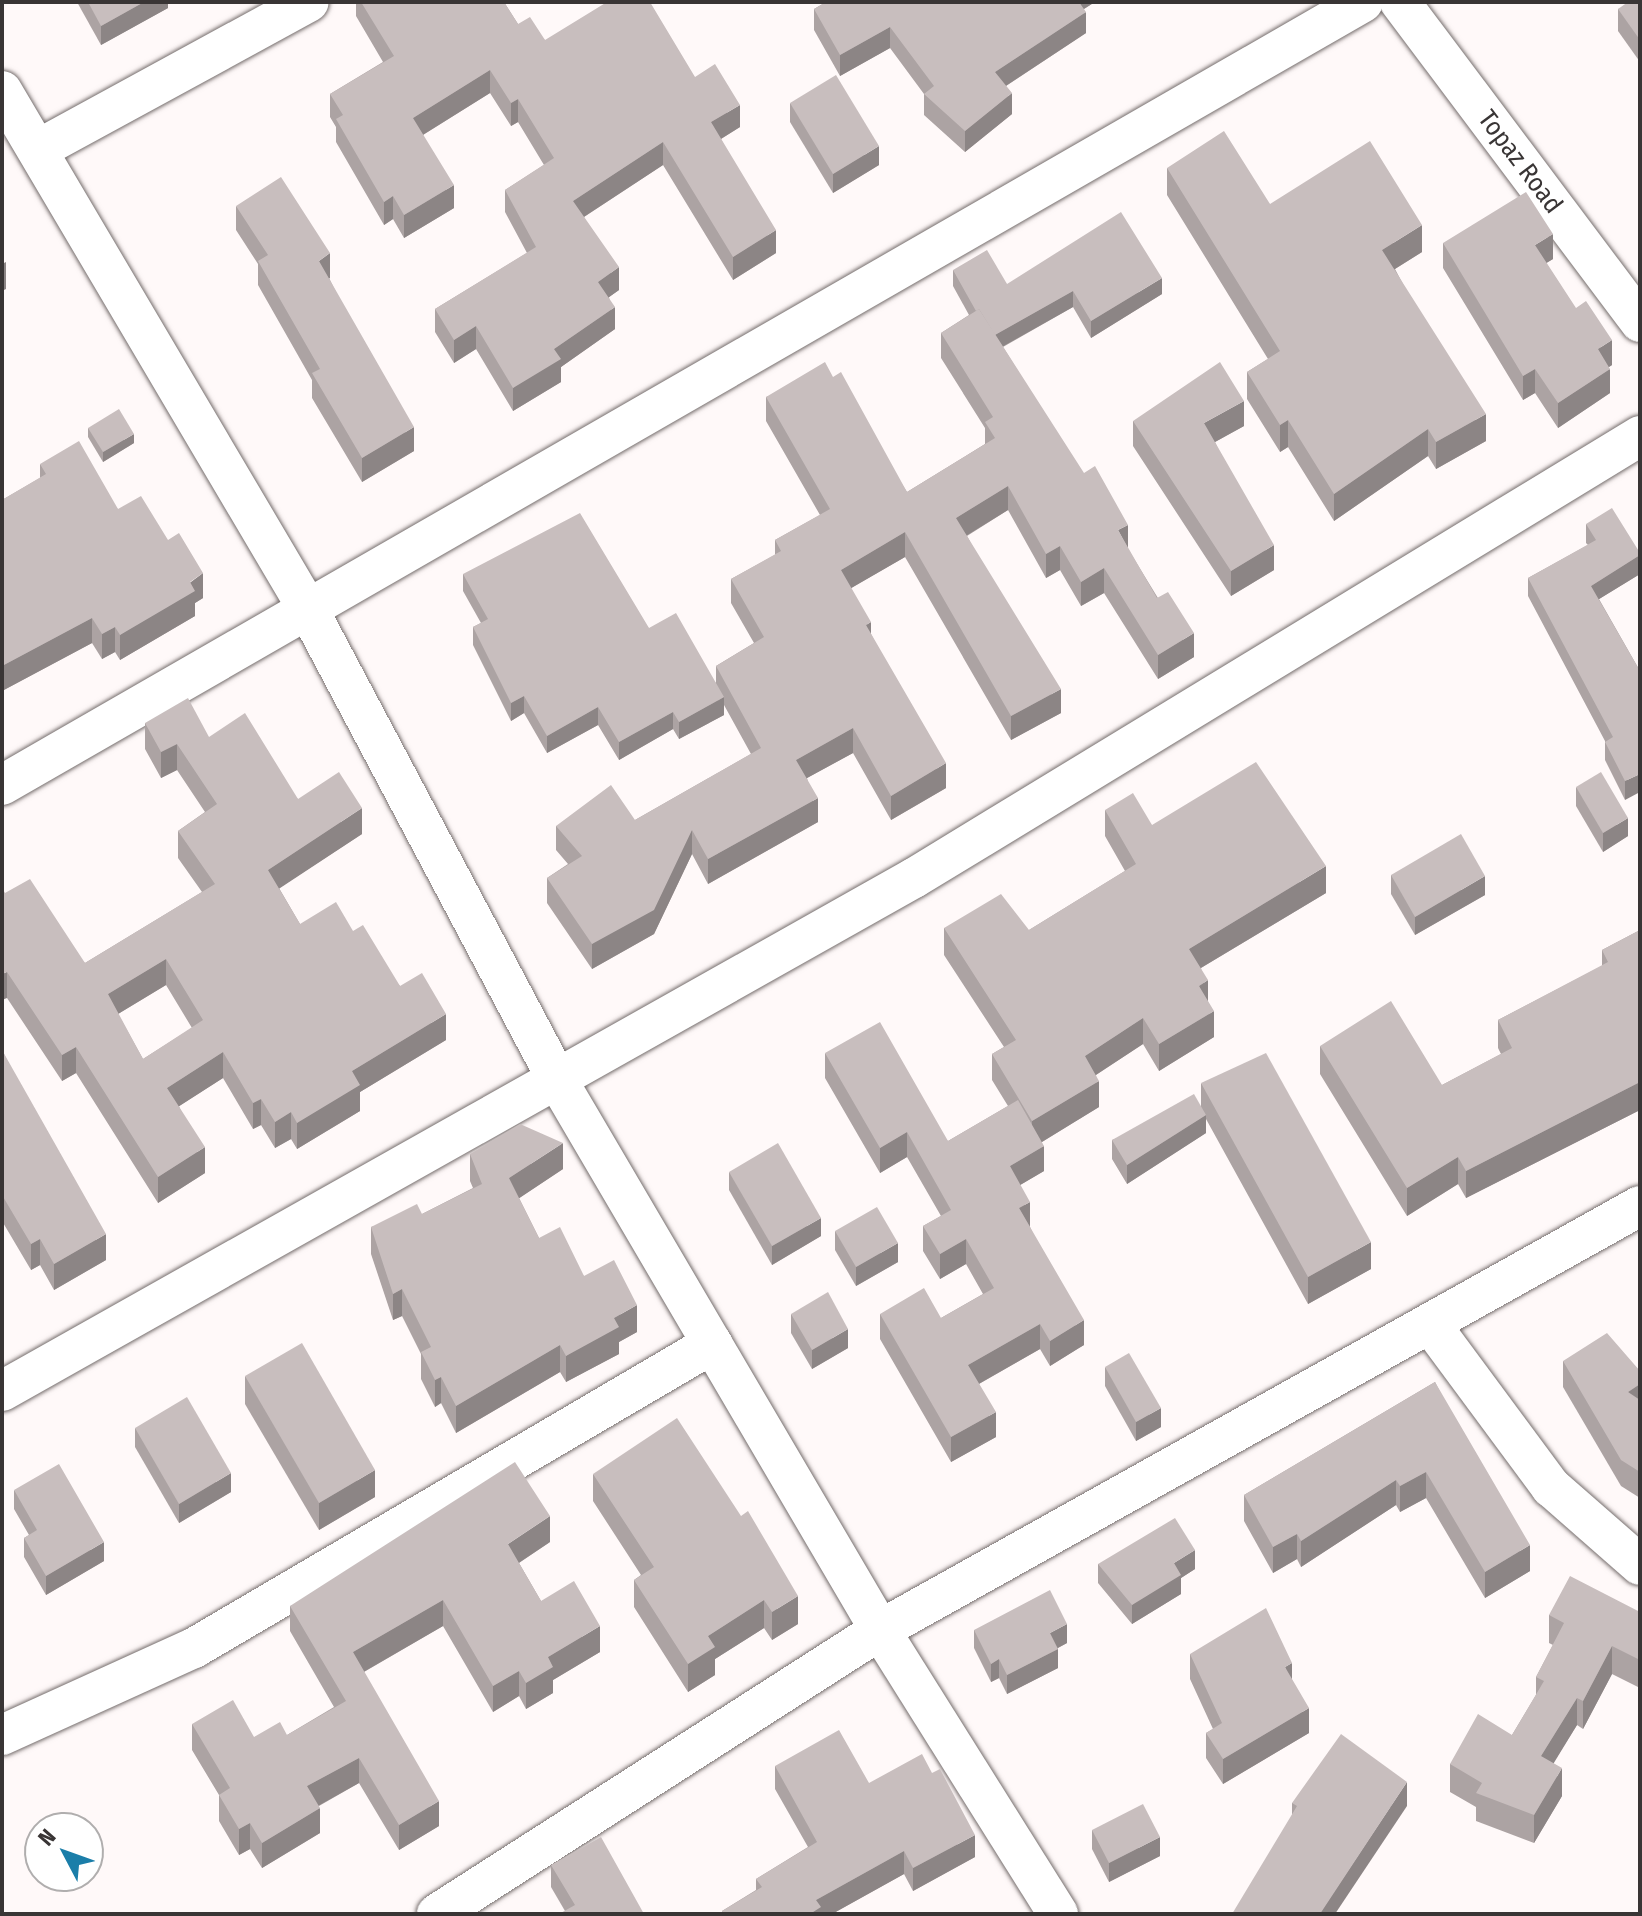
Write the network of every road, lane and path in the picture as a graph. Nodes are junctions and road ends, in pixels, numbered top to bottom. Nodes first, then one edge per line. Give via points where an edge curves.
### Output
1 (309, 2) edge
2 (1363, 2) edge
3 (1400, 2) edge
4 (2, 91) edge
5 (39, 149) junction
6 (1640, 322) edge
7 (1640, 436) edge
8 (309, 611) junction
9 (2, 785) edge
10 (559, 1083) junction
11 (1640, 1206) edge
12 (1431, 1325) junction
13 (712, 1344) junction
14 (2, 1391) edge
15 (1640, 1565) edge
16 (880, 1630) junction
17 (2, 1735) edge
18 (437, 1914) edge
19 (1058, 1914) edge

1 - 5 street
2 - 8 street
3 - 6 street, Topaz Road
4 - 5 street
5 - 8 street
7 - 10 street via 914,878
8 - 9 street
8 - 10 street
10 - 13 street
10 - 14 street
11 - 12 street
12 - 15 street via 1551,1487
12 - 16 street
13 - 16 street
13 - 17 street via 194,1648
16 - 18 street
16 - 19 street

